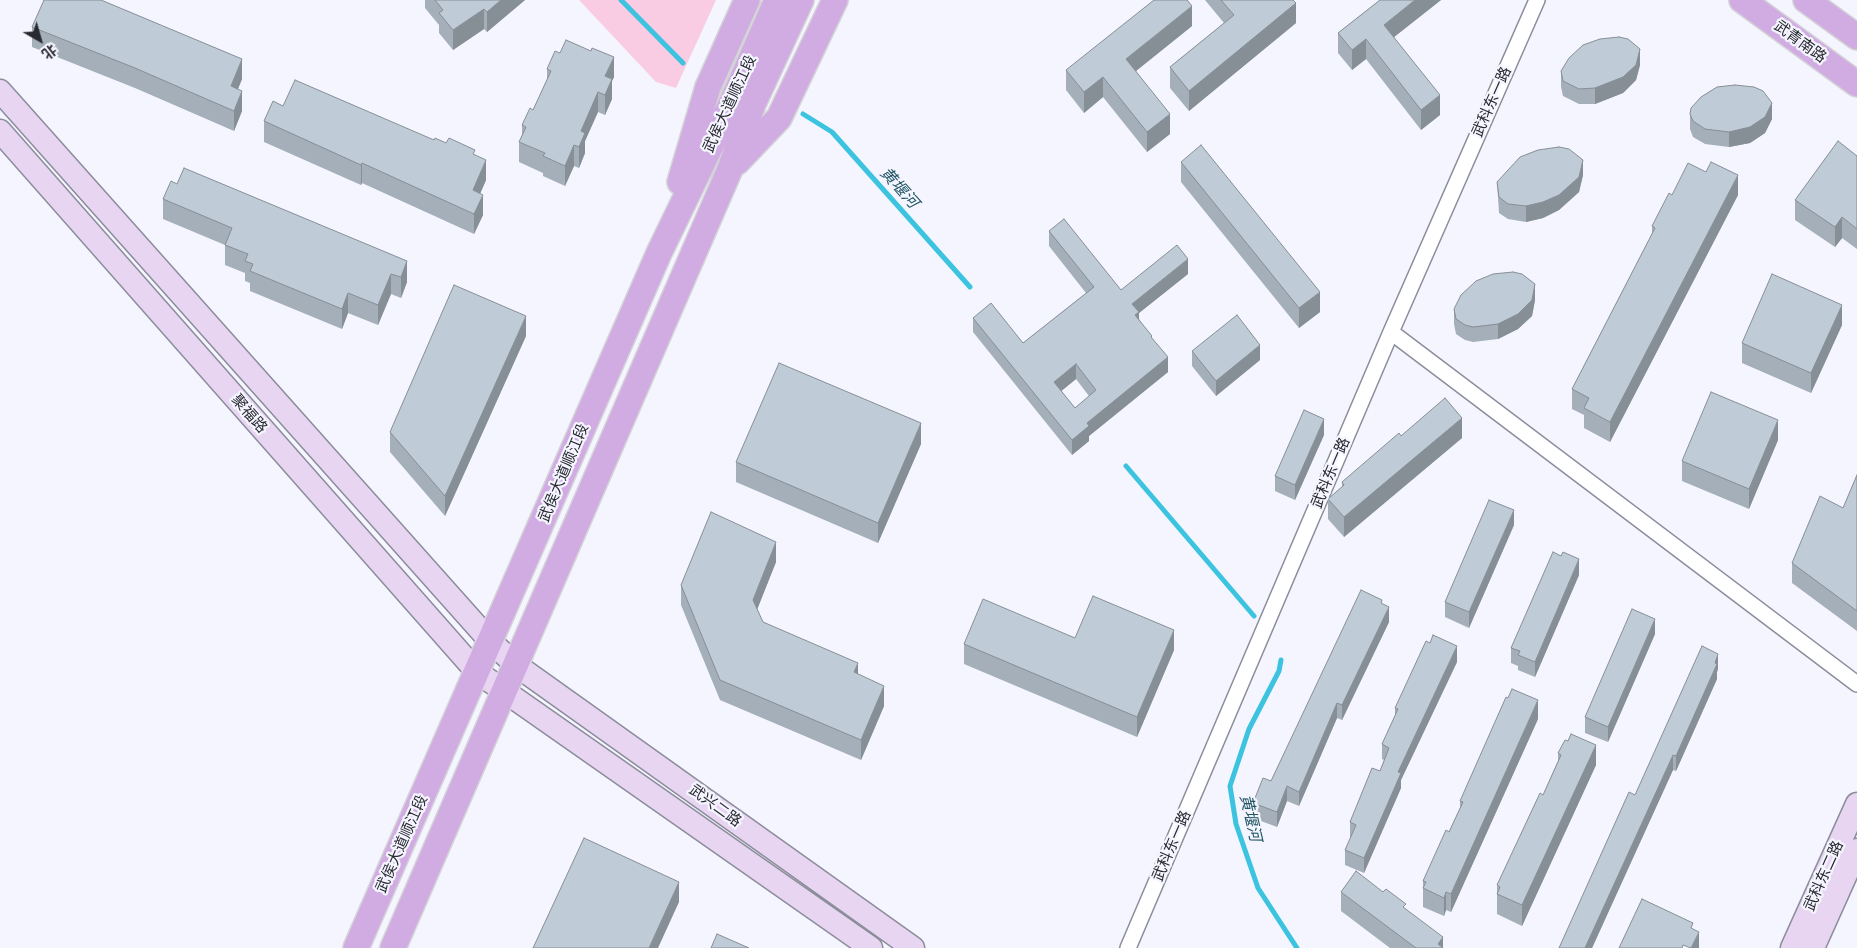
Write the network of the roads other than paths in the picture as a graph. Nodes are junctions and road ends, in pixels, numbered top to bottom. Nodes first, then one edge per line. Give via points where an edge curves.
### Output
1 (747, 0) edge
2 (777, 0) edge
3 (801, 0) edge
4 (835, 0) edge
5 (1537, 0) edge
6 (1742, 0) edge
7 (1806, 0) edge
8 (1857, 37) edge
9 (1857, 84) edge
10 (0, 92) edge
11 (0, 131) edge
12 (730, 169) junction
13 (659, 253) junction
14 (1391, 332) junction
15 (491, 642) junction
16 (516, 665) junction
17 (477, 672) junction
18 (1857, 684) edge
19 (503, 692) junction
20 (1857, 804) edge
21 (399, 850) junction
22 (1857, 850) edge
23 (431, 860) junction
24 (356, 948) edge
25 (393, 948) edge
26 (871, 948) edge
27 (914, 948) edge
28 (1128, 948) edge
29 (1792, 948) edge
30 (1813, 948) edge

1 - 13 main road via 708,87
2 - 13 main road, 武侯大道顺江段
3 - 12 main road, 武侯大道顺江段 via 753,104
4 - 12 main road via 779,118
5 - 14 street, 武科东一路
6 - 9 main road, 武青南路
7 - 8 main road
10 - 15 street, 武兴二路
11 - 17 street, 聚福路
12 - 16 main road, 武侯大道顺江段
13 - 15 main road, 武侯大道顺江段
14 - 18 street
14 - 28 street, 武科东一路
15 - 16 street, 武兴二路
15 - 17 main road, 武侯大道顺江段
16 - 19 main road, 武侯大道顺江段
16 - 27 street, 武兴二路
17 - 19 street, 聚福路
17 - 21 main road, 武侯大道顺江段
19 - 23 main road, 武侯大道顺江段
19 - 26 street, 聚福路
20 - 29 street, 武科东二路
21 - 23 main road
21 - 24 main road, 武侯大道顺江段
22 - 30 street, 武科东二路
23 - 25 main road, 武侯大道顺江段

